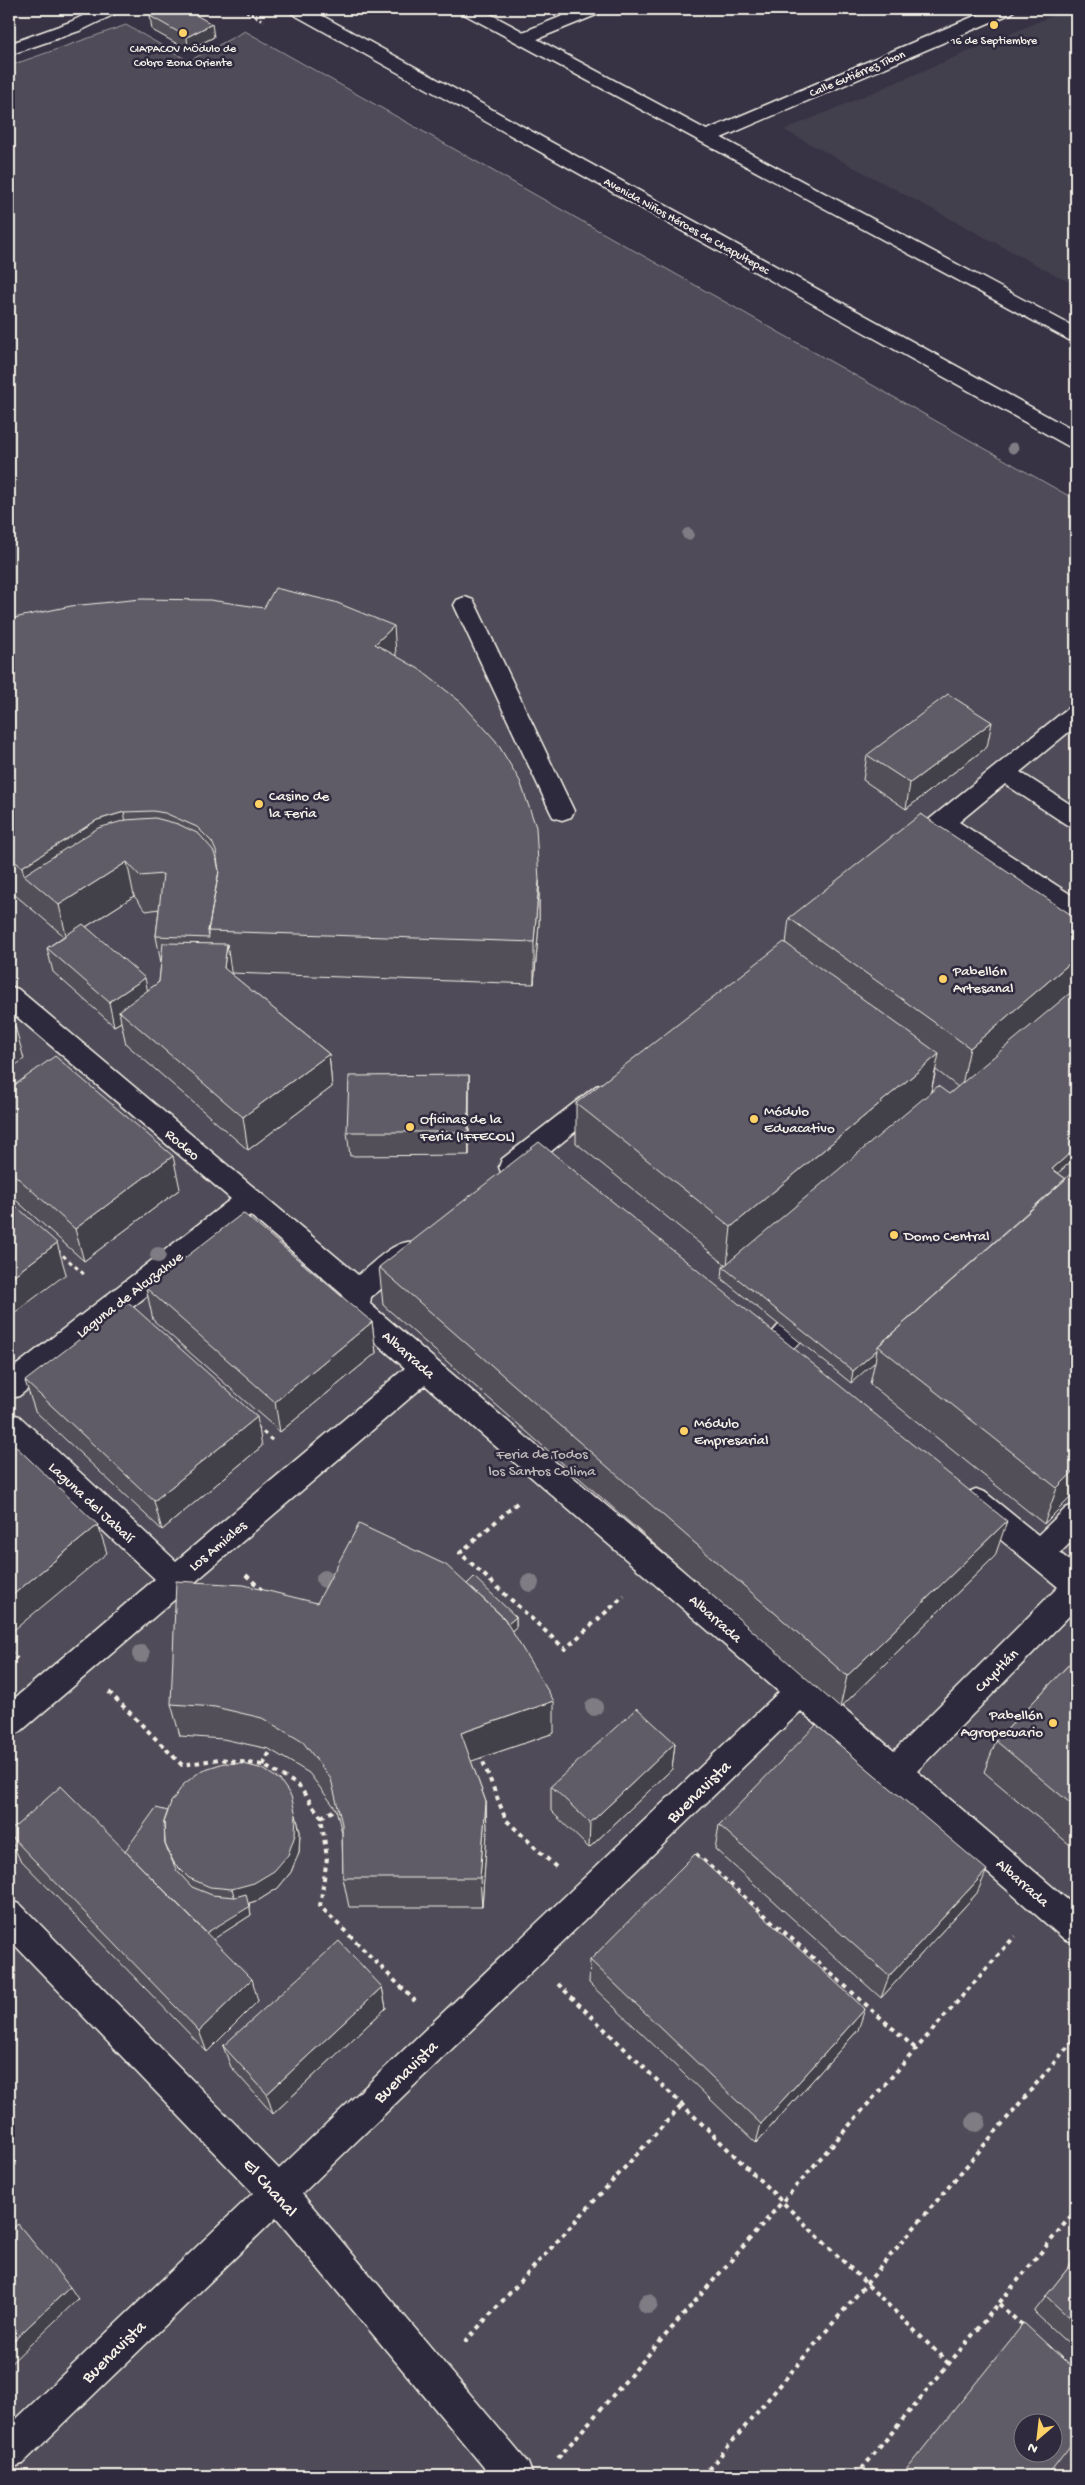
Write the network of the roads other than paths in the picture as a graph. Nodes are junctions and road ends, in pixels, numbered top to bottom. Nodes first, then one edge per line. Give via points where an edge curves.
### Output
1 (111, 9) edge
2 (297, 9) edge
3 (468, 9) edge
4 (595, 9) edge
5 (1006, 9) edge
6 (524, 38) junction
7 (9, 50) edge
8 (707, 137) junction
9 (1076, 336) edge
10 (1076, 441) edge
11 (465, 605) dead end
12 (1076, 714) edge
13 (1003, 772) junction
14 (562, 812) dead end
15 (1076, 819) edge
16 (941, 822) junction
17 (890, 863) edge
18 (1076, 910) edge
19 (9, 996) edge
20 (623, 1078) edge
21 (539, 1146) junction
22 (562, 1164) edge
23 (494, 1182) edge
24 (250, 1200) junction
25 (426, 1237) edge
26 (839, 1290) edge
27 (356, 1300) junction
28 (758, 1324) edge
29 (426, 1368) junction
30 (9, 1387) edge
31 (9, 1424) edge
32 (956, 1486) edge
33 (1076, 1517) edge
34 (1040, 1554) junction
35 (176, 1580) junction
36 (1076, 1584) edge
37 (1076, 1589) edge
38 (801, 1692) junction
39 (9, 1722) edge
40 (895, 1772) junction
41 (9, 1916) edge
42 (1076, 1928) edge
43 (278, 2193) junction
44 (9, 2451) edge
45 (515, 2476) edge

1 - 7 street via 76,26
2 - 10 street, Avenida Niños Héroes de Chapultepec
3 - 6 street
4 - 6 street
5 - 8 street, Calle Gutiérrez Tibon
6 - 8 street
8 - 9 street
11 - 14 street
12 - 13 street
13 - 15 street
13 - 16 street
16 - 17 street
16 - 18 street
19 - 24 street, Rodeo via 64,1056
20 - 21 street
21 - 22 street
21 - 23 street
24 - 27 street, Rodeo
24 - 30 street, Laguna de Alcuzahue
25 - 27 street
26 - 28 street via 790,1350
27 - 29 street, Albarrada
29 - 35 street, Los Amiales
29 - 38 street, Albarrada
31 - 35 street, Laguna del Jabalí
32 - 34 street
33 - 34 street
34 - 36 street
35 - 39 street, Los Amiales
37 - 40 street, Cuyutlán
38 - 40 street, Albarrada
38 - 43 street, Buenavista
40 - 42 street, Albarrada
41 - 43 street, El Chanal
43 - 44 street, Buenavista
43 - 45 street, El Chanal

